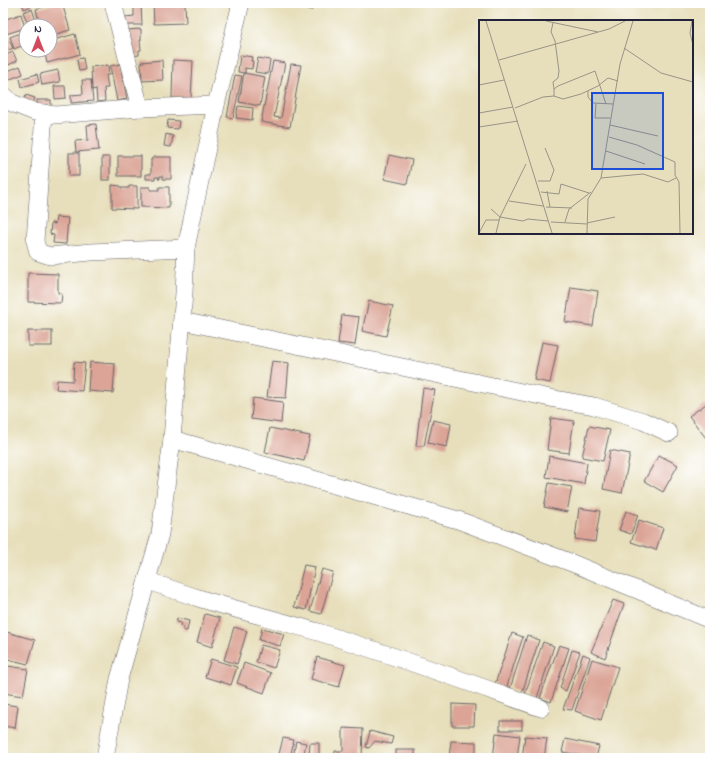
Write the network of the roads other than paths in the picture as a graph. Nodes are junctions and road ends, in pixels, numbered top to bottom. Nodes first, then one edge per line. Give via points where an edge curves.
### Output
1 (113, 3) edge
2 (241, 3) edge
3 (3, 94) edge
4 (216, 105) junction
5 (140, 108) junction
6 (44, 113) junction
7 (186, 248) junction
8 (182, 321) junction
9 (669, 433) dead end
10 (172, 439) junction
11 (147, 580) junction
12 (710, 620) edge
13 (541, 708) dead end
14 (105, 758) edge

1 - 5 street
2 - 4 street
3 - 6 street via 12,103
4 - 5 street
4 - 7 street
5 - 6 street via 55,115
6 - 7 street via 35,241 38,252 50,256
7 - 8 street
8 - 9 street via 594,406 643,421
8 - 10 street
10 - 11 street via 160,534
10 - 12 street via 458,520 572,563
11 - 13 street via 178,592 387,654
11 - 14 street via 119,679

